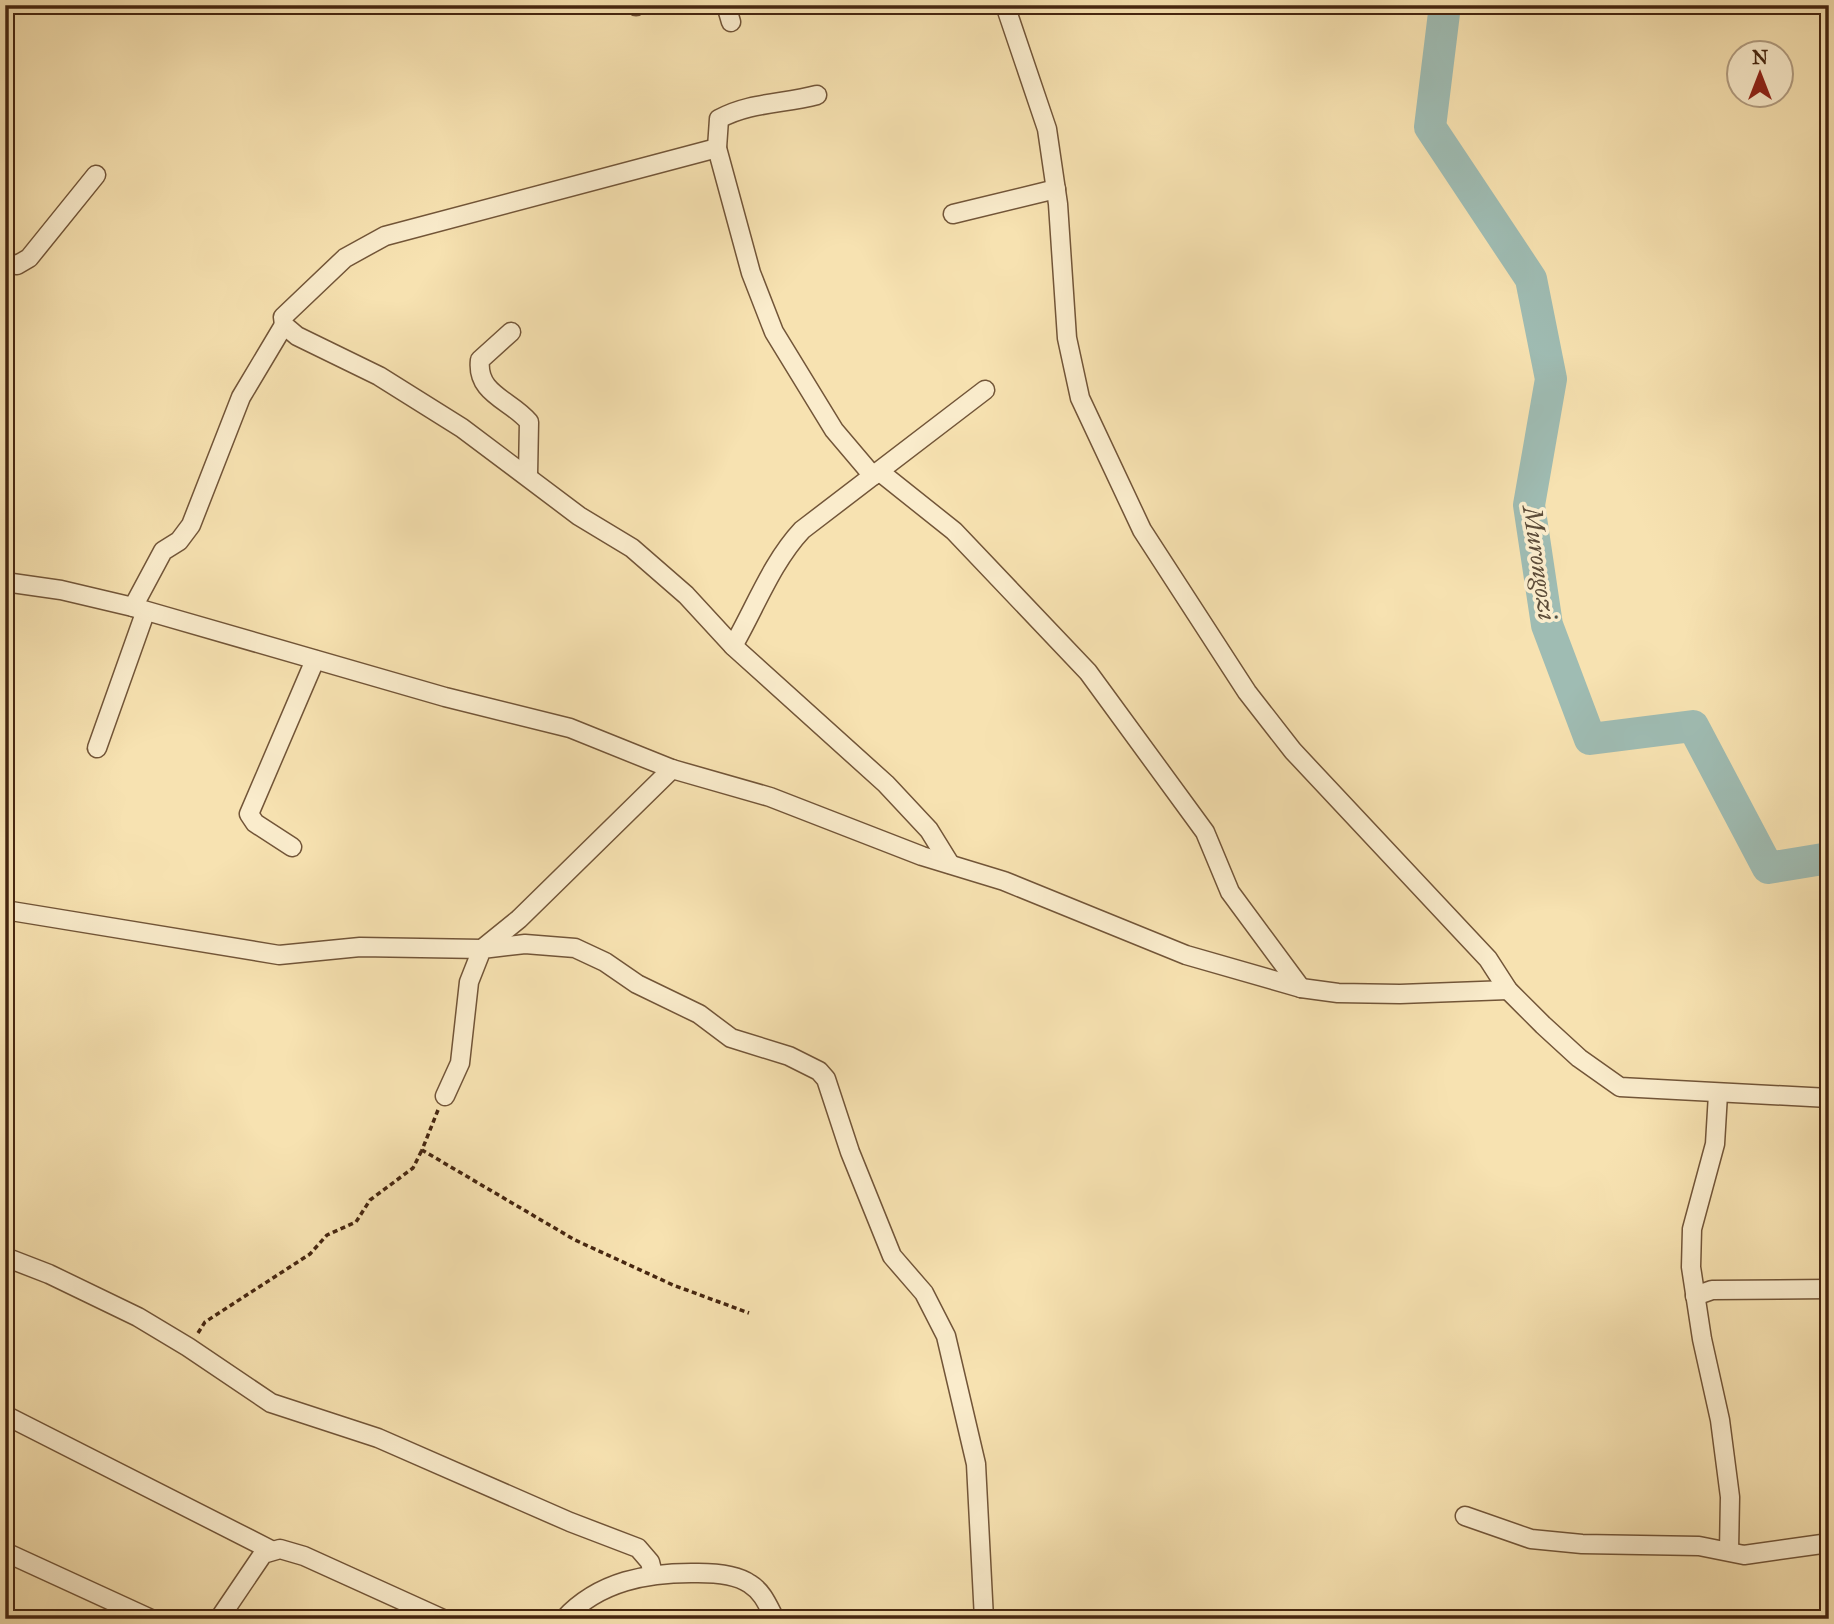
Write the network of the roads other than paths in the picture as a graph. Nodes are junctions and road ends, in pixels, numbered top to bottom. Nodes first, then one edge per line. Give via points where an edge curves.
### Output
1 (1005, 5) edge
2 (817, 95) dead end
3 (717, 148) junction
4 (96, 175) dead end
5 (1056, 189) junction
6 (953, 214) dead end
7 (5, 262) edge
8 (284, 325) junction
9 (511, 332) dead end
10 (985, 390) dead end
11 (876, 474) junction
12 (528, 475) junction
13 (5, 582) edge
14 (139, 610) junction
15 (733, 646) junction
16 (315, 660) junction
17 (97, 748) dead end
18 (672, 769) junction
19 (292, 847) dead end
20 (950, 864) junction
21 (5, 910) edge
22 (482, 949) junction
23 (1301, 988) junction
24 (1508, 990) junction
25 (1718, 1094) junction
26 (445, 1096) road end
27 (1829, 1098) edge
28 (5, 1256) edge
29 (1829, 1289) edge
30 (1695, 1296) junction
31 (5, 1415) edge
32 (1465, 1517) dead end
33 (1829, 1543) edge
34 (271, 1550) junction
35 (1729, 1551) junction
36 (5, 1552) edge
37 (653, 1574) junction
38 (151, 1619) edge
39 (219, 1619) edge
40 (443, 1619) edge
41 (564, 1619) edge
42 (775, 1619) edge
43 (984, 1619) edge

1 - 5 street via 1047,129
2 - 3 street via 741,107 719,119
3 - 8 street via 385,236 345,257 283,317
3 - 11 street via 751,273 774,332 834,430
4 - 7 street via 29,258 17,265
5 - 6 street
5 - 24 street via 1067,338 1080,398 1142,530 1247,692 1293,751 1488,958
8 - 12 street via 297,337 379,376
8 - 14 street via 241,397 191,526 163,551
9 - 12 street via 480,360 478,373 484,387 529,422
10 - 11 street
11 - 15 street via 793,539
11 - 23 street via 954,531 1088,672 1205,832 1230,892
12 - 15 street via 579,516 632,548 687,595
13 - 14 street via 61,590
14 - 16 street
14 - 17 street
15 - 20 street via 886,783 929,830
16 - 18 street via 570,728
16 - 19 street via 249,814
18 - 20 street via 770,797
18 - 22 street via 519,919
20 - 23 street via 1004,881 1186,955
21 - 22 street via 279,955 360,947
22 - 26 street via 469,982 460,1063
22 - 43 street via 525,944 575,948 699,1014 731,1038 789,1056 826,1079 887,1246 935,1310 946,1336 976,1464
23 - 24 street via 1400,994
24 - 25 street via 1579,1058 1620,1087
25 - 27 street
25 - 30 street via 1715,1144 1692,1228
28 - 37 street via 116,1306 271,1403 378,1437 638,1548
29 - 30 street via 1712,1290
30 - 35 street via 1720,1420 1730,1497
31 - 34 street
32 - 35 street via 1531,1539
33 - 35 street via 1744,1555
34 - 39 street via 258,1559
34 - 40 street via 303,1556
36 - 38 street
37 - 41 street via 590,1596
37 - 42 street via 711,1573 749,1583 762,1595

